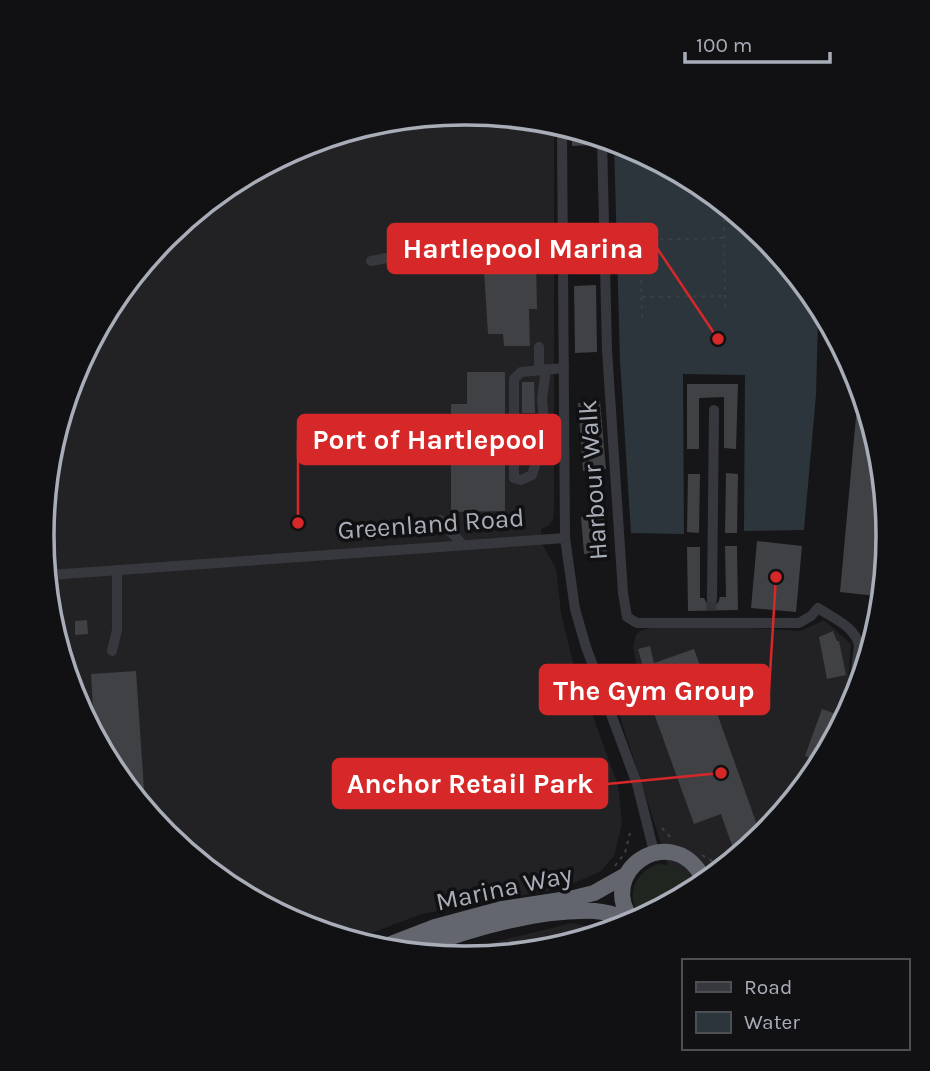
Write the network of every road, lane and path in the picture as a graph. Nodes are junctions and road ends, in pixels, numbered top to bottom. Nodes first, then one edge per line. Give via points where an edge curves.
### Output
1 (562, 137) edge
2 (602, 149) edge
3 (724, 217) edge
4 (642, 222) dead end
5 (562, 235) junction
6 (724, 238) junction
7 (643, 240) junction
8 (643, 257) dead end
9 (371, 261) dead end
10 (641, 280) dead end
11 (725, 296) junction
12 (642, 298) junction
13 (725, 312) dead end
14 (642, 317) dead end
15 (539, 347) dead end
16 (564, 368) junction
17 (543, 369) junction
18 (714, 410) dead end
19 (564, 431) junction
20 (545, 433) junction
21 (440, 520) dead end
22 (565, 538) junction
23 (463, 544) junction
24 (117, 570) junction
25 (56, 575) edge
26 (712, 597) tunnel mouth
27 (711, 610) tunnel mouth
28 (712, 623) junction
29 (864, 633) edge
30 (857, 636) junction
31 (112, 651) dead end
32 (858, 654) edge
33 (631, 833) dead end
34 (654, 852) junction
35 (701, 871) edge
36 (618, 873) junction
37 (628, 912) edge
38 (619, 916) edge
39 (399, 941) edge
40 (441, 945) edge

1 - 5 street
2 - 28 street, Harbour Walk via 604,389 612,505 627,617 638,623
3 - 6 path
4 - 7 path
5 - 9 street via 454,245
5 - 16 street
6 - 7 path
6 - 11 path
7 - 8 path
10 - 12 path
11 - 12 path
11 - 13 path
12 - 14 path
15 - 17 street
16 - 17 street
16 - 19 street
17 - 20 street
17 - 20 street via 521,372 514,379 514,478 532,475
18 - 26 street
19 - 20 street
19 - 22 street
21 - 23 street
22 - 23 street, Greenland Road
22 - 34 street via 586,648 637,784
23 - 24 street, Greenland Road
24 - 25 street, Greenland Road
24 - 31 street via 117,630
27 - 28 street
28 - 30 street, Harbour Walk via 799,623 818,608
29 - 30 street
30 - 32 street
33 - 36 path
34 - 35 highway via 678,853
34 - 36 highway, Marina Way
36 - 37 highway
36 - 39 highway, Marina Way via 594,893 502,909
38 - 40 highway, Marina Way via 571,912 480,928

